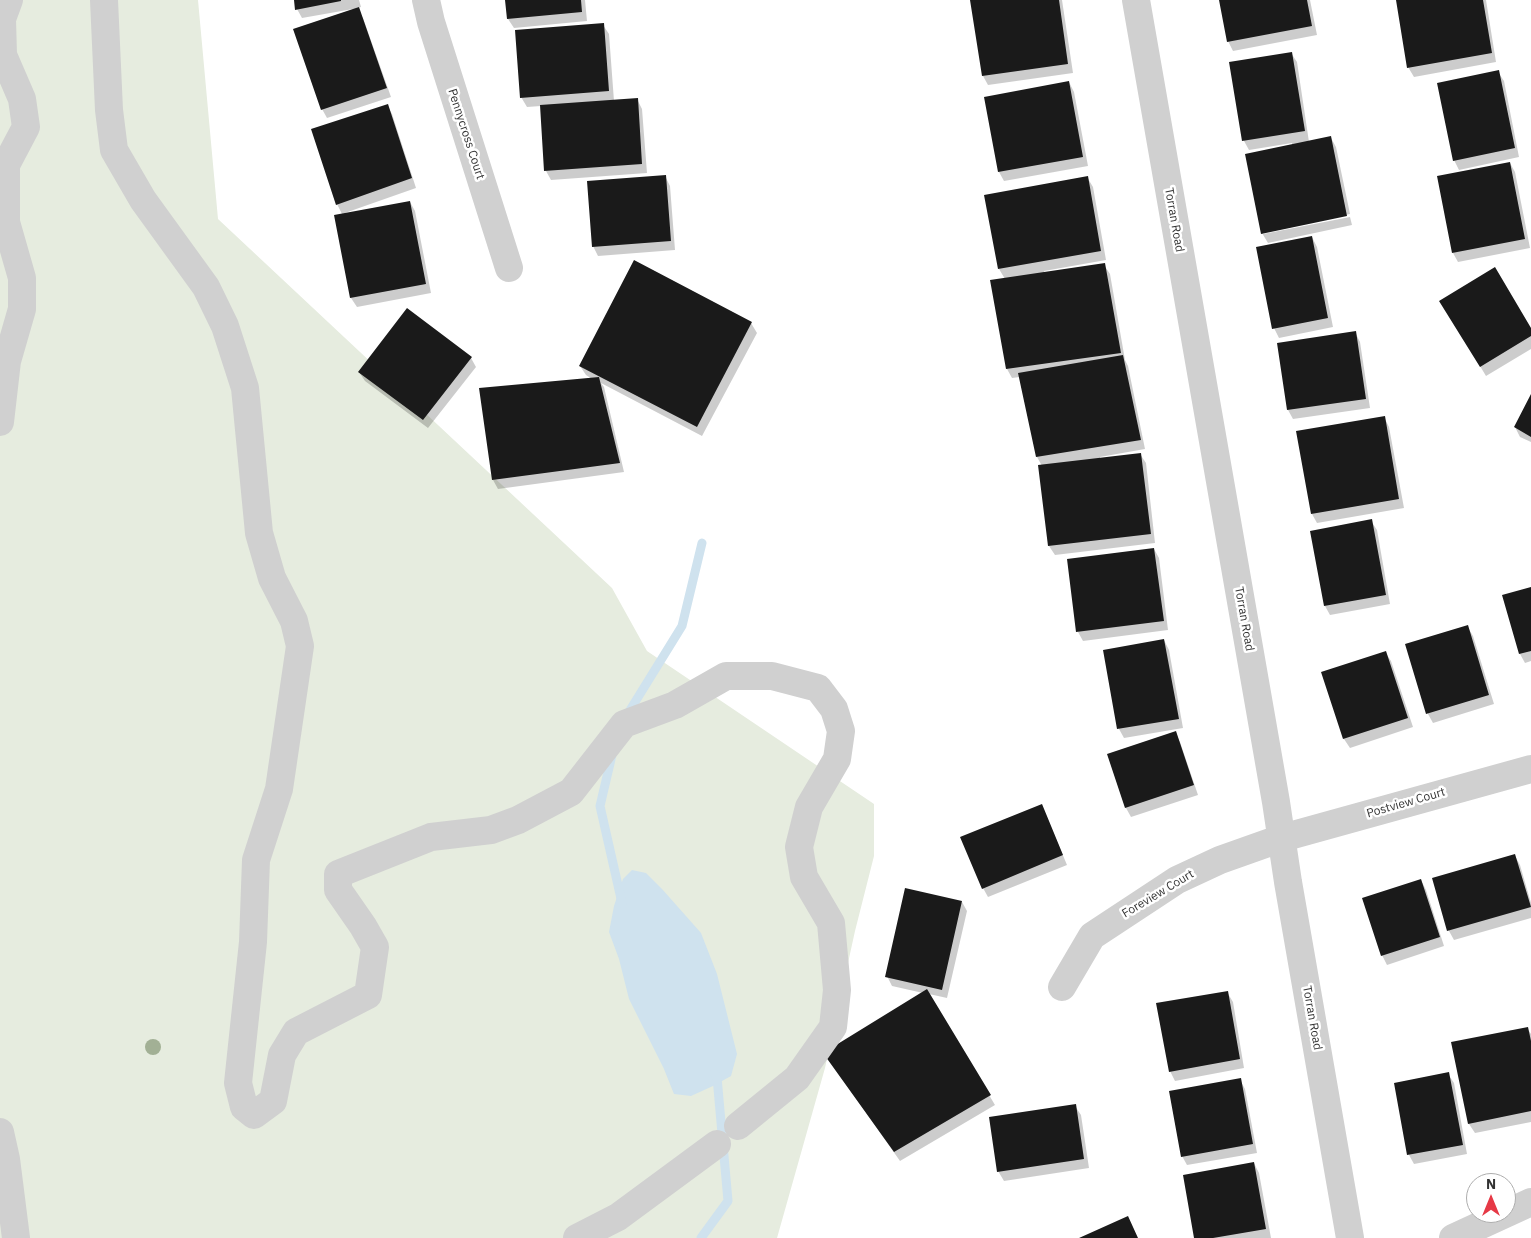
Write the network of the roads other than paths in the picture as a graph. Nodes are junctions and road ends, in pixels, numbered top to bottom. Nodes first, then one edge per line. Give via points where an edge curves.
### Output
1 (104, 0) edge
2 (426, 0) edge
3 (1136, 0) edge
4 (15, 2) edge
5 (508, 268) dead end
6 (0, 422) edge
7 (1531, 769) edge
8 (1282, 838) junction
9 (1062, 987) dead end
10 (738, 1126) dead end
11 (0, 1132) edge
12 (717, 1144) dead end
13 (1531, 1202) edge
14 (16, 1238) edge
15 (577, 1238) edge
16 (1350, 1238) edge
17 (1453, 1238) edge

1 - 10 street via 114,150 144,200 206,287 225,326 245,388 259,533 272,578 294,621 300,646 279,789 256,860 253,942 238,1083 244,1107 254,1115 273,1101 282,1055 296,1032 368,995 375,947 338,890 338,874 431,837 491,830 518,820 571,792 624,724 675,705 726,676 772,676 818,688 834,709 841,731 836,760 809,807 800,847 804,877 830,923 836,990 833,1026 798,1078
2 - 5 street, Pennycross Court
3 - 8 street, Torran Road
4 - 6 street via 2,19 3,55 22,99 26,127 6,165 6,222 22,278 22,309 6,360
7 - 8 street, Postview Court
8 - 9 street, Foreview Court via 1220,860 1177,880 1137,905 1092,936
8 - 16 street, Torran Road
11 - 14 street
12 - 15 street via 618,1216
13 - 17 street

